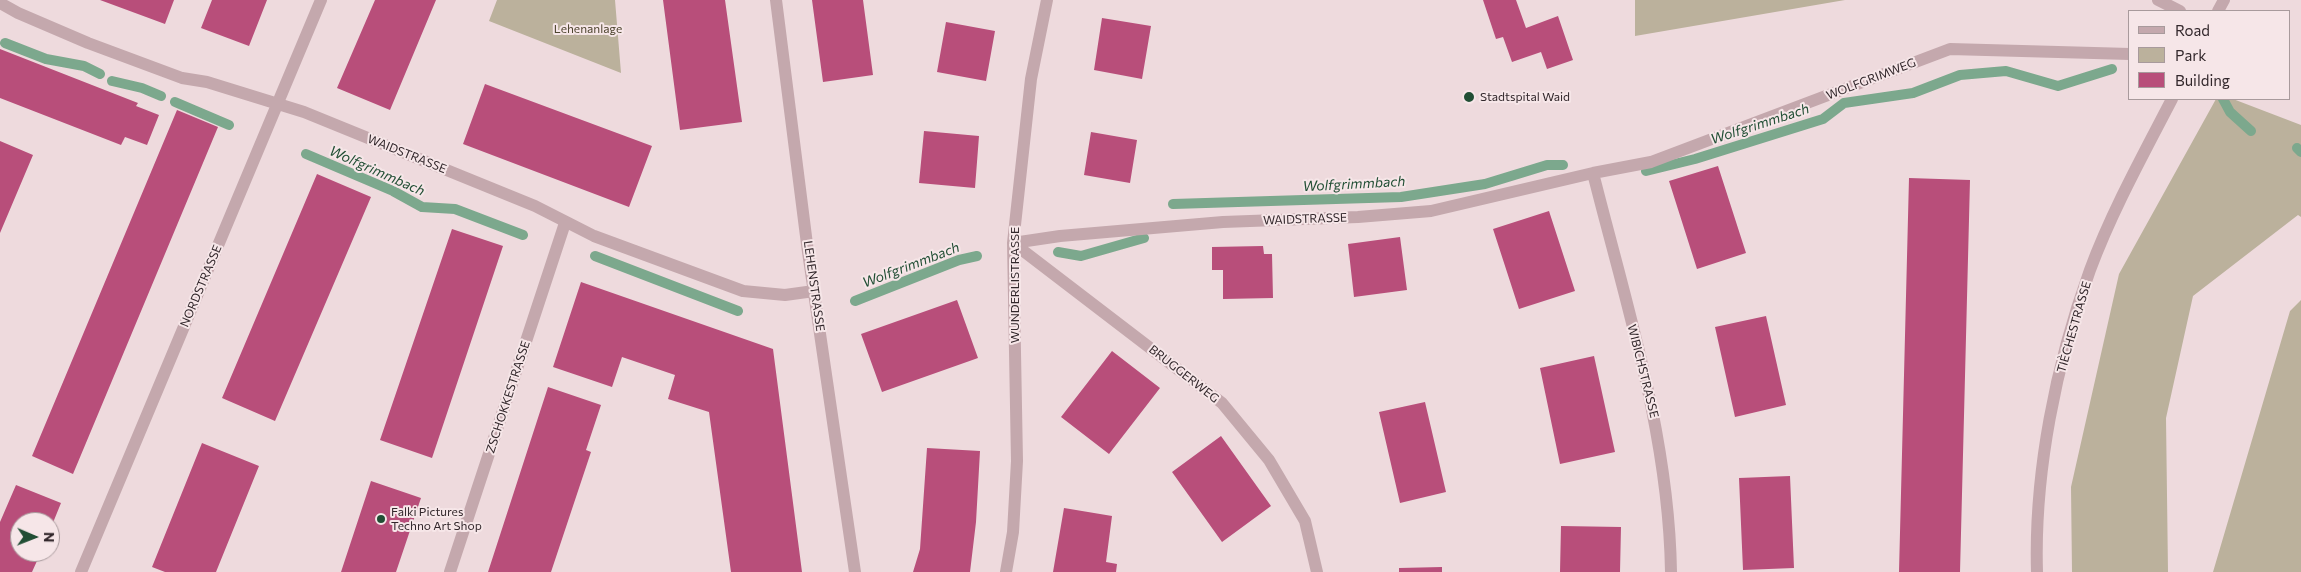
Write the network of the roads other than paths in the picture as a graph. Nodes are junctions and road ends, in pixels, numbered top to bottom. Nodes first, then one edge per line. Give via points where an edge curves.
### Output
1 (321, 0) edge
2 (776, 0) edge
3 (1047, 0) edge
4 (2158, 0) edge
5 (0, 3) edge
6 (2178, 10) edge
7 (2128, 54) edge
8 (2171, 100) edge
9 (278, 104) junction
10 (1594, 173) junction
11 (566, 223) junction
12 (1013, 243) junction
13 (814, 291) junction
14 (81, 572) edge
15 (450, 572) edge
16 (855, 572) edge
17 (1006, 572) edge
18 (1317, 572) edge
19 (1671, 572) edge
20 (2037, 572) edge

1 - 9 street, NORDSTRASSE
2 - 13 street, LEHENSTRASSE
3 - 12 street, WUNDERLISTRASSE via 1031,79
4 - 6 street
5 - 9 street, WAIDSTRASSE via 79,39 182,78 207,82
7 - 10 street, WOLFGRIMWEG via 1950,49 1652,162
8 - 20 street, TIÈCHESTRASSE via 2130,178 2090,270 2066,348 2050,422 2036,531
9 - 11 street, WAIDSTRASSE via 535,206
9 - 14 street, NORDSTRASSE
10 - 12 street, WAIDSTRASSE via 1431,211 1223,222
10 - 19 street, WIBICHSTRASSE via 1657,428 1670,535
11 - 13 street, WAIDSTRASSE via 743,291 785,295
11 - 15 street, ZSCHOKKESTRASSE
12 - 17 street, WUNDERLISTRASSE via 1017,461 1013,532
12 - 18 street, BRUGGERWEG via 1222,403 1269,460 1306,520
13 - 16 street, LEHENSTRASSE

